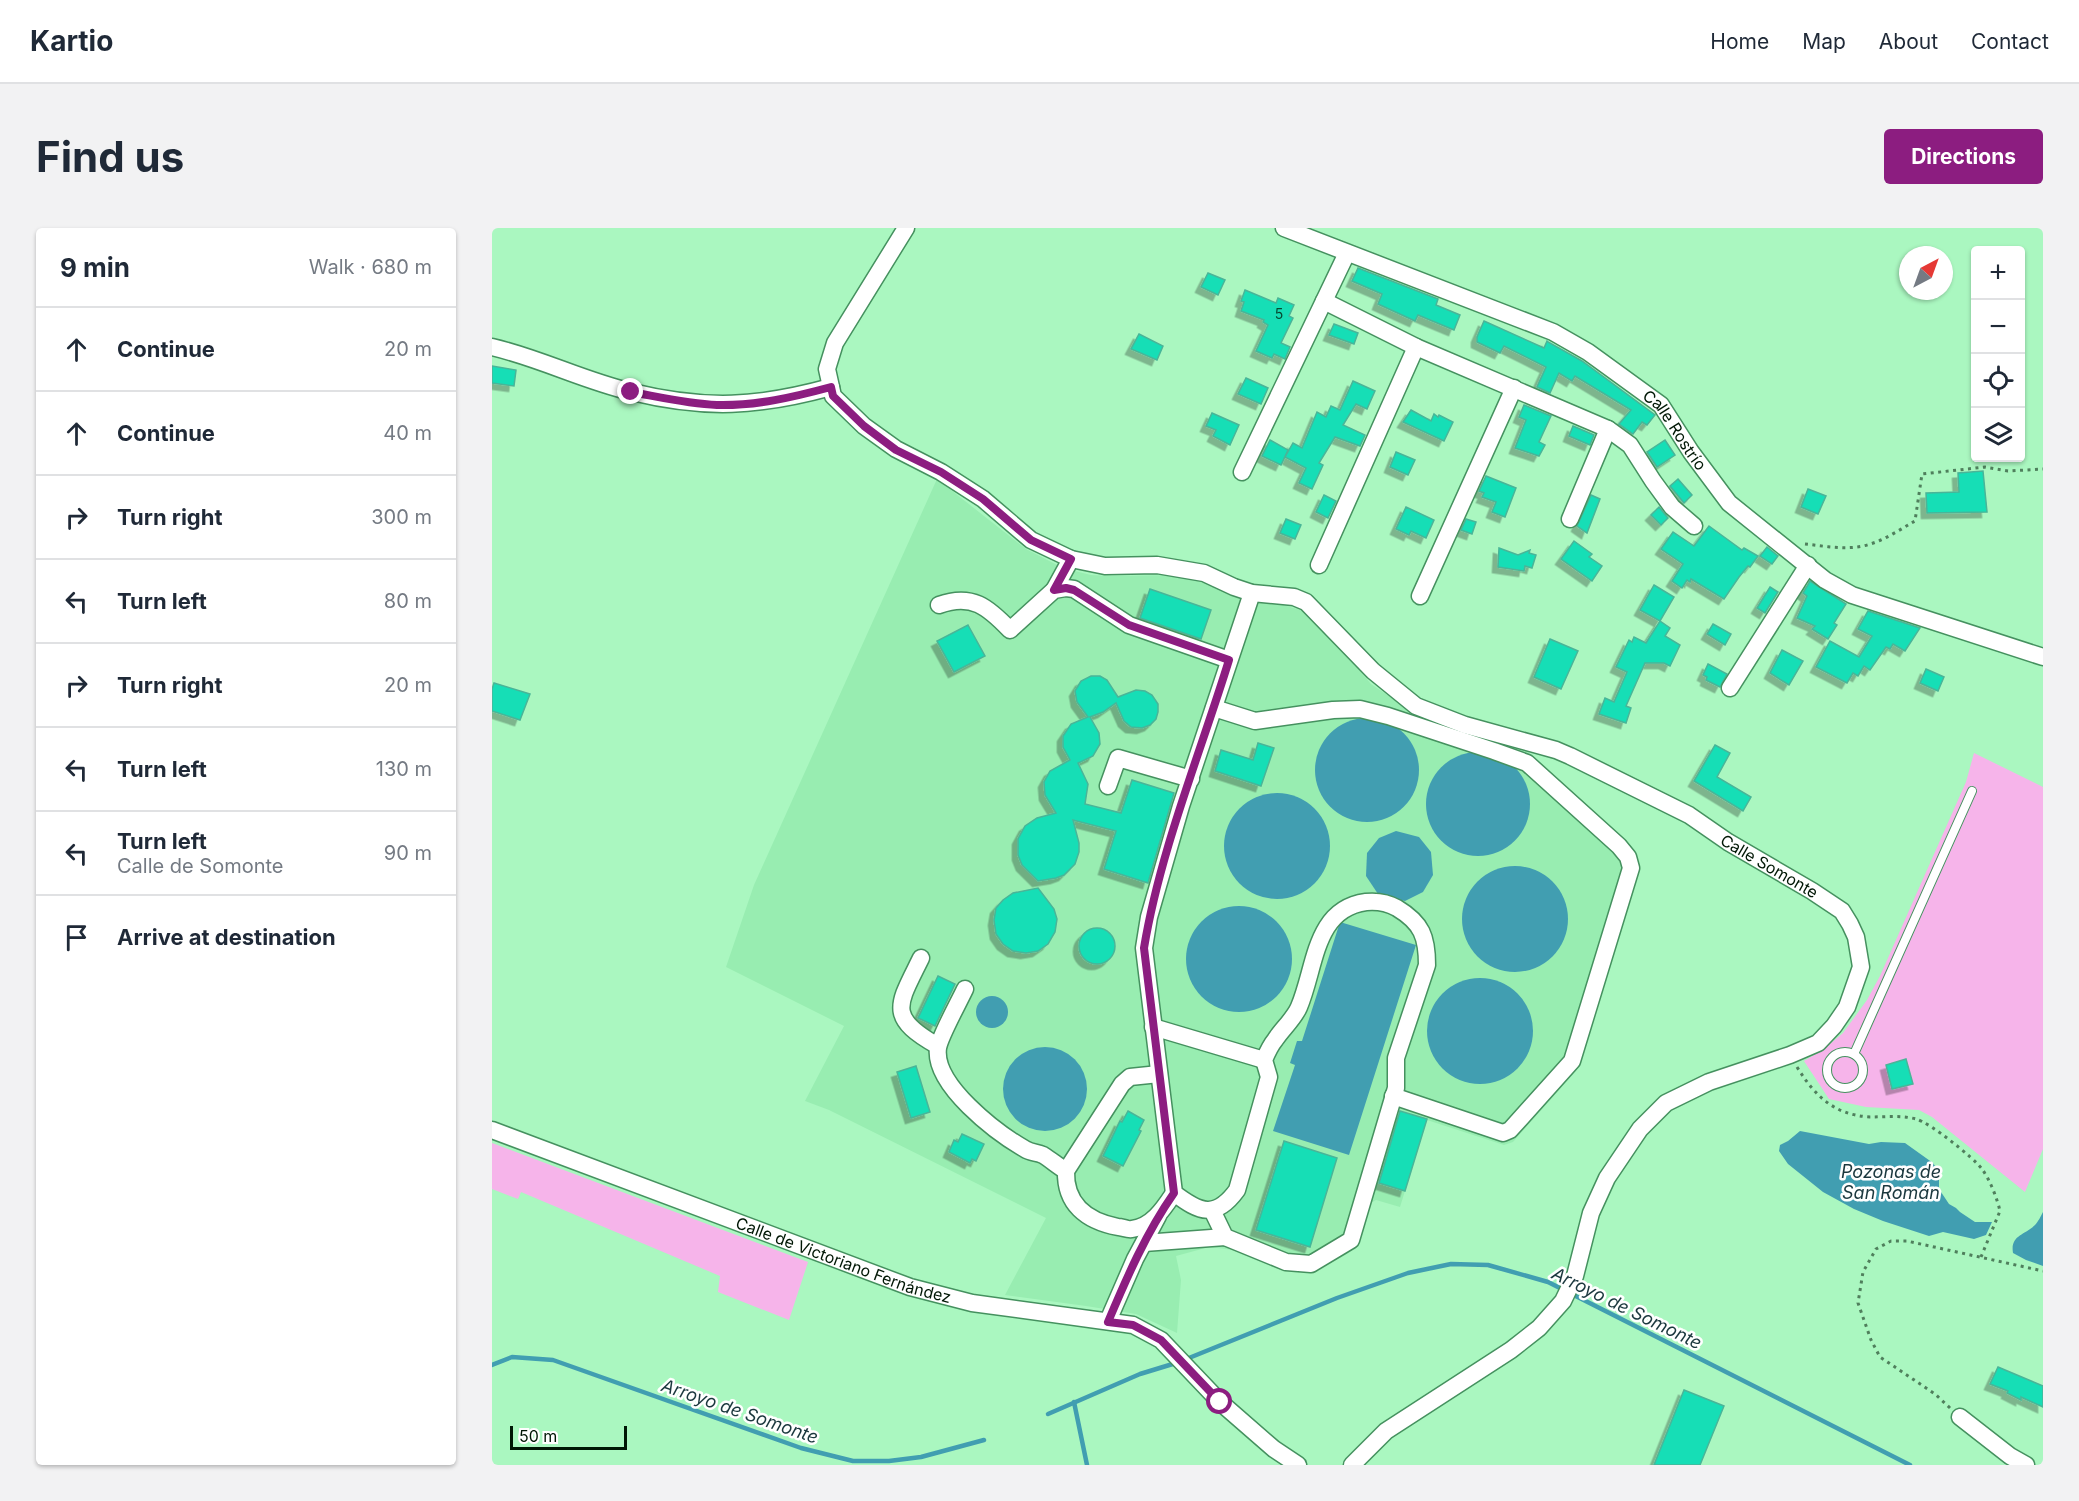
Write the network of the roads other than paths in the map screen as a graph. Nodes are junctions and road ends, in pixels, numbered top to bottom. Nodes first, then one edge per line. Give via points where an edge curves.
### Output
1 (906, 228) edge
2 (1284, 228) edge
3 (1347, 254) junction
4 (1324, 301) junction
5 (1416, 346) junction
6 (492, 347) edge
7 (831, 387) junction
8 (1514, 388) junction
9 (1608, 429) junction
10 (1242, 472) dead end
11 (1570, 519) dead end
12 (1694, 526) dead end
13 (1071, 559) junction
14 (1808, 565) junction
15 (1318, 566) dead end
16 (1054, 590) junction
17 (1252, 593) junction
18 (1420, 596) dead end
19 (939, 605) dead end
20 (2043, 657) edge
21 (1229, 660) junction
22 (1730, 688) dead end
23 (1214, 708) junction
24 (1191, 779) junction
25 (1108, 786) dead end
26 (1972, 791) dead end
27 (921, 958) dead end
28 (965, 989) dead end
29 (1153, 1027) junction
30 (1818, 1043) junction
31 (938, 1047) junction
32 (1854, 1054) junction
33 (1832, 1057) junction
34 (1264, 1060) junction
35 (1159, 1074) junction
36 (1393, 1096) junction
37 (492, 1130) edge
38 (1066, 1170) junction
39 (1174, 1193) junction
40 (1212, 1210) junction
41 (1158, 1215) junction
42 (1224, 1237) junction
43 (1144, 1243) junction
44 (1108, 1322) junction
45 (1960, 1417) road end
46 (1298, 1465) edge
47 (1352, 1465) edge
48 (2026, 1465) edge

1 - 7 street via 835,343 827,369
2 - 3 street, Calle Rostrío
3 - 4 street
3 - 14 street, Calle Rostrío via 1553,333 1588,352 1662,405 1729,503
4 - 5 street
4 - 10 street
5 - 8 street
5 - 15 street
6 - 7 street via 631,392 683,402 756,403
7 - 13 street, Calle Somonte via 833,396 896,450 941,472 983,499 1031,540
8 - 9 street
8 - 18 street
9 - 11 street
9 - 12 street via 1630,445 1672,507
13 - 16 street
13 - 17 street, Calle Somonte via 1105,566 1157,565 1204,573
14 - 20 street, Calle Rostrío via 1852,595
14 - 22 street
16 - 19 street via 1010,630 980,604 964,600
16 - 21 street via 1074,590 1129,625
17 - 21 street
17 - 30 street, Calle Somonte via 1306,602 1373,671 1416,706 1465,725 1556,750 1622,780 1689,815 1842,911 1856,937 1861,967 1846,1007
21 - 23 street
23 - 24 street
23 - 36 street via 1255,721 1360,709 1527,763 1628,857 1631,868 1572,1061 1509,1130 1503,1133
24 - 25 street via 1118,758
24 - 29 street via 1149,917 1144,948
26 - 32 lane
27 - 31 street via 900,1008 902,1018 914,1032
28 - 31 street
29 - 34 street
29 - 35 street
30 - 33 lane
30 - 47 street, Calle Somonte via 1709,1082 1666,1103 1640,1129 1607,1178 1563,1301 1539,1328 1386,1431
31 - 38 street via 942,1070 961,1098 1027,1151 1041,1154
32 - 33 lane via 1842,1052
32 - 33 lane via 1861,1063 1862,1075 1855,1084 1844,1088 1833,1083 1827,1074
34 - 36 street via 1298,1009 1326,925 1338,912 1355,904 1375,901 1395,906 1413,918 1423,931 1427,965 1396,1058
34 - 40 street via 1269,1077 1237,1190 1227,1203
35 - 38 street via 1130,1077 1122,1084
35 - 39 street
36 - 42 street via 1351,1239 1311,1264 1286,1262
37 - 44 street, Calle de Victoriano Fernández via 910,1287 972,1303
38 - 41 street via 1071,1197 1080,1211 1095,1220 1132,1229
39 - 40 street via 1200,1209
39 - 41 street
40 - 42 street
41 - 43 street
42 - 43 street
43 - 44 street
44 - 46 street, Calle de Victoriano Fernández via 1133,1325 1161,1340 1220,1402
45 - 48 street

